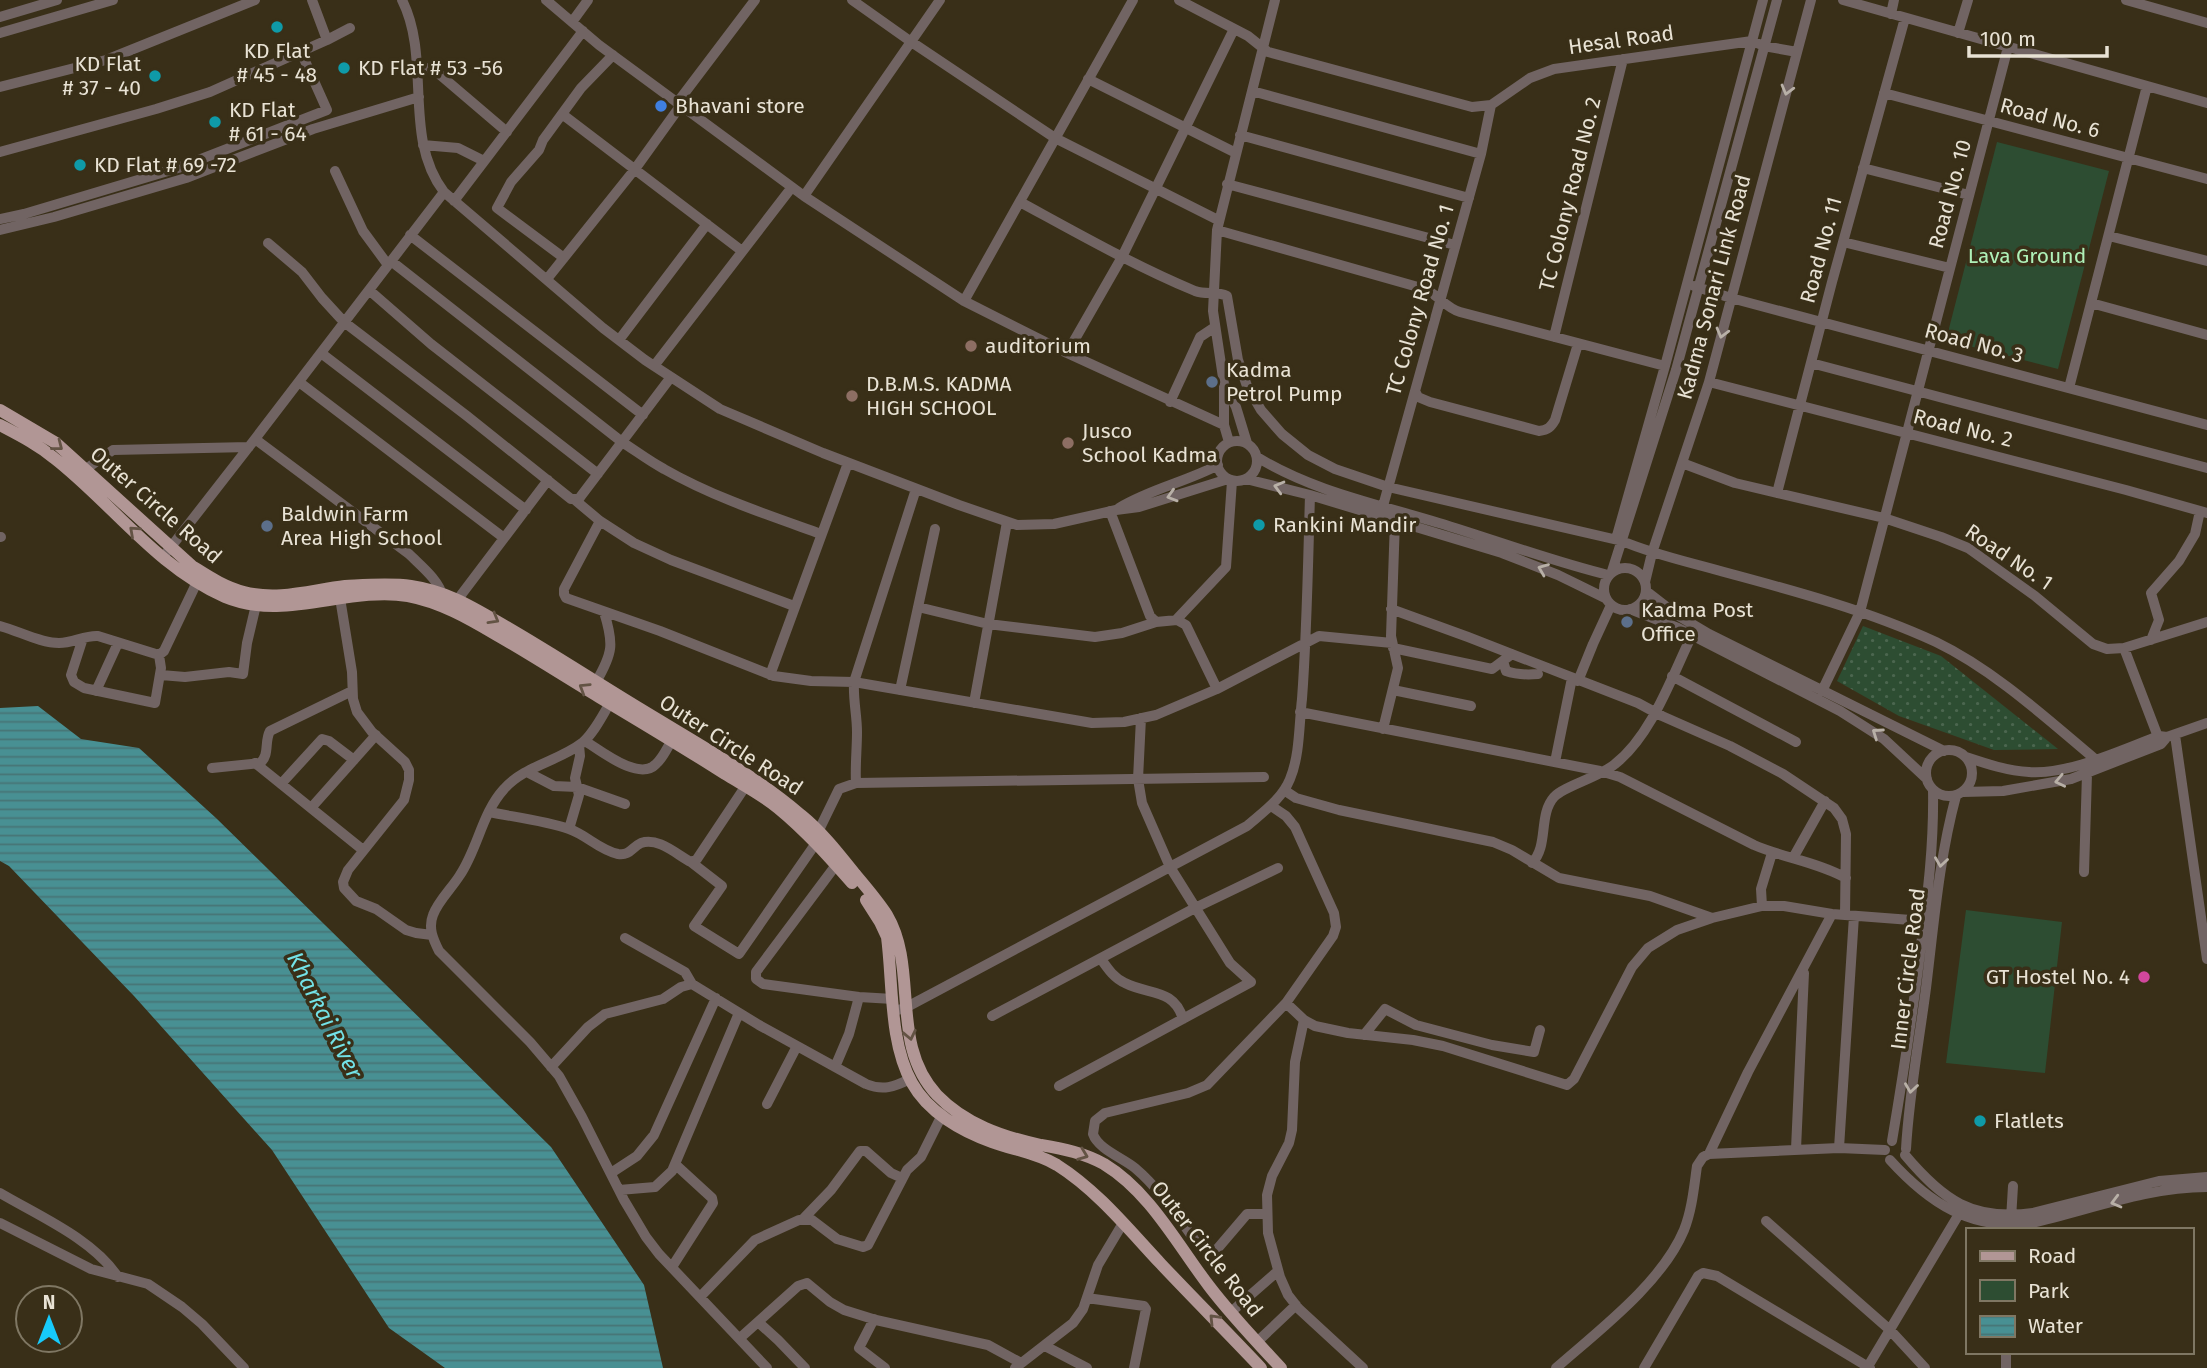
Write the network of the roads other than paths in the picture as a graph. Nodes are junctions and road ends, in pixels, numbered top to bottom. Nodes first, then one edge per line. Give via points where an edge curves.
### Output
1 (57, 0) edge
2 (113, 0) edge
3 (255, 0) edge
4 (312, 0) edge
5 (402, 0) edge
6 (547, 0) edge
7 (588, 0) edge
8 (755, 0) edge
9 (852, 0) edge
10 (940, 0) edge
11 (1133, 0) edge
12 (1179, 0) edge
13 (1275, 0) edge
14 (1763, 0) edge
15 (1777, 0) edge
16 (1811, 0) edge
17 (1843, 0) edge
18 (1894, 0) edge
19 (1968, 0) edge
20 (2126, 0) edge
21 (1891, 13) junction
22 (0, 17) edge
23 (1905, 18) junction
24 (572, 22) junction
25 (2207, 23) edge
26 (350, 28) dead end
27 (1234, 29) junction
28 (583, 32) junction
29 (0, 33) edge
30 (1958, 33) junction
31 (327, 40) junction
32 (910, 41) junction
33 (1752, 41) junction
34 (1764, 46) junction
35 (2008, 47) junction
36 (1262, 48) junction
37 (301, 52) junction
38 (1797, 52) junction
39 (613, 55) junction
40 (1623, 59) junction
41 (417, 69) junction
42 (1088, 79) junction
43 (2147, 86) junction
44 (0, 87) edge
45 (1252, 92) junction
46 (1884, 93) junction
47 (419, 96) junction
48 (2207, 103) edge
49 (679, 104) junction
50 (1491, 105) junction
51 (562, 114) junction
52 (1989, 121) junction
53 (1185, 127) junction
54 (506, 132) junction
55 (1240, 135) junction
56 (1055, 138) junction
57 (424, 145) junction
58 (0, 152) edge
59 (1236, 153) junction
60 (1481, 154) junction
61 (2129, 159) junction
62 (484, 161) junction
63 (635, 169) junction
64 (1863, 169) junction
65 (335, 171) dead end
66 (2207, 180) edge
67 (1227, 184) junction
68 (792, 187) junction
69 (1155, 189) junction
70 (444, 192) junction
71 (1969, 195) junction
72 (804, 196) junction
73 (1469, 198) junction
74 (454, 201) junction
75 (1020, 202) junction
76 (0, 219) edge
77 (707, 224) junction
78 (1218, 225) junction
79 (0, 230) edge
80 (410, 235) junction
81 (2109, 236) junction
82 (1843, 242) junction
83 (268, 243) dead end
84 (1455, 245) junction
85 (742, 251) junction
86 (1122, 257) junction
87 (564, 258) junction
88 (2207, 261) edge
89 (389, 263) junction
90 (1950, 268) junction
91 (547, 279) junction
92 (1687, 284) junction
93 (1699, 287) junction
94 (369, 290) junction
95 (1213, 293) junction
96 (1731, 298) junction
97 (1440, 299) junction
98 (964, 301) junction
99 (2091, 303) junction
100 (344, 322) junction
101 (1821, 322) junction
102 (1215, 327) junction
103 (2207, 335) edge
104 (1554, 337) junction
105 (619, 340) junction
106 (1578, 344) junction
107 (1929, 351) junction
108 (321, 353) junction
109 (1067, 353) junction
110 (1811, 363) junction
111 (654, 366) junction
112 (1665, 366) junction
113 (671, 377) junction
114 (299, 382) junction
115 (1709, 382) junction
116 (1224, 383) junction
117 (2069, 388) junction
118 (1415, 391) junction
119 (1918, 391) junction
120 (1170, 402) junction
121 (1800, 406) junction
122 (0, 410) edge
123 (643, 415) junction
124 (0, 425) edge
125 (1224, 425) junction
126 (2207, 425) edge
127 (1907, 433) junction
128 (622, 442) junction
129 (1229, 442) junction
130 (252, 443) junction
131 (1247, 443) junction
132 (1257, 457) junction
133 (848, 463) junction
134 (1682, 463) junction
135 (1218, 465) junction
136 (2207, 468) edge
137 (86, 469) junction
138 (598, 474) junction
139 (1246, 479) junction
140 (548, 480) junction
141 (1230, 480) junction
142 (1388, 486) junction
143 (916, 489) junction
144 (1777, 493) junction
145 (1310, 495) junction
146 (575, 500) junction
147 (1383, 506) junction
148 (526, 510) junction
149 (1113, 510) junction
150 (2203, 512) edge
151 (1884, 518) junction
152 (1395, 520) junction
153 (600, 521) junction
154 (1007, 522) junction
155 (935, 529) dead end
156 (821, 534) junction
157 (504, 538) junction
158 (1619, 540) junction
159 (167, 552) junction
160 (1652, 553) junction
161 (1610, 573) junction
162 (197, 582) junction
163 (1646, 586) junction
164 (442, 592) junction
165 (341, 598) junction
166 (458, 599) junction
167 (1608, 601) junction
168 (256, 605) junction
169 (794, 606) junction
170 (918, 607) junction
171 (446, 608) junction
172 (1391, 609) junction
173 (1630, 609) junction
174 (604, 612) junction
175 (1860, 612) junction
176 (1176, 620) junction
177 (1156, 622) junction
178 (2207, 622) edge
179 (988, 624) junction
180 (0, 626) edge
181 (1692, 635) junction
182 (83, 638) junction
183 (2151, 640) junction
184 (1307, 641) junction
185 (118, 643) junction
186 (1393, 645) junction
187 (2124, 648) junction
188 (1512, 654) junction
189 (159, 655) junction
190 (1503, 662) junction
191 (1538, 674) dead end
192 (160, 675) junction
193 (770, 675) junction
194 (1672, 676) junction
195 (1575, 679) junction
196 (596, 682) junction
197 (854, 682) junction
198 (1217, 689) junction
199 (900, 690) junction
200 (1393, 690) junction
201 (96, 691) junction
202 (352, 691) junction
203 (1822, 691) junction
204 (610, 703) junction
205 (974, 703) junction
206 (1471, 706) dead end
207 (1300, 712) junction
208 (1654, 712) junction
209 (1141, 718) junction
210 (2207, 723) edge
211 (1383, 729) junction
212 (376, 735) junction
213 (2166, 738) junction
214 (672, 740) junction
215 (1796, 742) dead end
216 (582, 743) junction
217 (1944, 751) junction
218 (1966, 757) junction
219 (2095, 759) junction
220 (354, 760) junction
221 (1555, 762) junction
222 (255, 763) junction
223 (212, 768) dead end
224 (527, 772) junction
225 (1604, 772) junction
226 (2087, 774) junction
227 (1264, 777) dead end
228 (1138, 779) junction
229 (1927, 779) junction
230 (856, 783) junction
231 (281, 784) junction
232 (577, 787) junction
233 (746, 787) junction
234 (1284, 790) junction
235 (1933, 790) junction
236 (1959, 794) junction
237 (1825, 801) junction
238 (625, 804) dead end
239 (1271, 806) junction
240 (311, 808) junction
241 (489, 812) junction
242 (569, 829) junction
243 (817, 837) junction
244 (363, 850) junction
245 (1772, 853) junction
246 (1793, 859) junction
247 (691, 862) junction
248 (1532, 863) junction
249 (836, 865) junction
250 (1170, 867) junction
251 (1278, 867) dead end
252 (2084, 872) dead end
253 (1846, 878) junction
254 (1762, 906) junction
255 (1195, 908) junction
256 (1832, 914) junction
257 (1849, 916) junction
258 (1712, 918) junction
259 (1924, 921) junction
260 (432, 934) junction
261 (625, 938) dead end
262 (2206, 939) edge
263 (1101, 959) junction
264 (2207, 959) edge
265 (1804, 969) junction
266 (692, 984) junction
267 (859, 997) junction
268 (716, 998) junction
269 (1286, 1003) junction
270 (897, 1006) junction
271 (739, 1013) junction
272 (992, 1016) dead end
273 (1183, 1019) junction
274 (1304, 1020) junction
275 (1540, 1030) dead end
276 (1364, 1035) junction
277 (797, 1046) junction
278 (551, 1067) junction
279 (835, 1067) junction
280 (910, 1079) junction
281 (1059, 1086) dead end
282 (767, 1104) dead end
283 (942, 1115) junction
284 (1892, 1141) junction
285 (1839, 1148) junction
286 (1796, 1149) junction
287 (1906, 1152) junction
288 (1709, 1154) junction
289 (1888, 1155) junction
290 (676, 1165) junction
291 (611, 1173) junction
292 (2207, 1177) edge
293 (902, 1178) junction
294 (2014, 1186) dead end
295 (2207, 1187) edge
296 (619, 1190) junction
297 (0, 1192) edge
298 (1267, 1214) junction
299 (1959, 1214) junction
300 (804, 1219) junction
301 (1766, 1221) dead end
302 (0, 1223) edge
303 (1123, 1223) junction
304 (2011, 1224) edge
305 (672, 1268) junction
306 (1278, 1271) junction
307 (118, 1277) junction
308 (700, 1297) junction
309 (1087, 1298) junction
310 (1296, 1305) junction
311 (1231, 1312) junction
312 (874, 1319) junction
313 (758, 1322) junction
314 (1890, 1330) junction
315 (740, 1338) junction
316 (1257, 1342) junction
317 (1045, 1346) junction
318 (1018, 1366) edge
319 (1081, 1367) edge
320 (1868, 1367) edge
321 (244, 1368) edge
322 (767, 1368) edge
323 (805, 1368) edge
324 (885, 1368) edge
325 (1134, 1368) edge
326 (1261, 1368) edge
327 (1281, 1368) edge
328 (1363, 1368) edge
329 (1556, 1368) edge
330 (1644, 1368) edge
331 (1925, 1368) edge

1 - 22 street
2 - 29 street
3 - 44 street via 106,60
4 - 31 street
5 - 41 street
6 - 24 street
7 - 24 street
8 - 49 street
9 - 32 street
10 - 32 street
11 - 42 street
12 - 27 street
13 - 36 street
14 - 33 street
15 - 34 street, Kadma Sonari Link Road
16 - 38 street, Kadma Sonari Link Road
17 - 21 street
18 - 21 street
19 - 30 street
20 - 25 street
21 - 23 street
23 - 30 street
23 - 46 street, Road No. 11
24 - 28 street
26 - 31 street
27 - 36 street
27 - 53 street
28 - 39 street
28 - 54 street
30 - 35 street
31 - 37 street
32 - 56 street
32 - 72 street
33 - 34 street
33 - 40 street, Hesal Road
33 - 92 street
34 - 38 street
34 - 93 street, Kadma Sonari Link Road
35 - 43 street
35 - 52 street, Road No. 10
36 - 45 street
36 - 50 street via 1472,107
37 - 58 street via 210,92
37 - 76 street via 327,110 178,168
38 -> 96 street, Kadma Sonari Link Road
39 - 49 street
39 - 51 street
40 - 50 street, Hesal Road via 1540,73
40 - 104 street, TC Colony Road No. 2
41 - 47 street
41 - 54 street via 432,68
42 - 53 street
42 - 56 street
43 - 48 street
43 - 61 street
45 - 55 street
45 - 60 street
46 - 52 street, Road No. 6
46 - 64 street, Road No. 11
47 - 57 street
47 - 79 street via 313,129 186,178
49 - 63 street
49 - 68 street
50 - 60 street, TC Colony Road No. 1
51 - 63 street
51 - 87 street via 497,208
52 - 61 street, Road No. 6
52 - 71 street, Road No. 10
53 - 59 street
53 - 69 street
54 - 62 street
55 - 59 street
55 - 73 street
56 - 69 street
56 - 75 street
57 - 62 street via 458,148
57 - 70 street via 433,178
59 - 67 street
60 - 73 street, TC Colony Road No. 1
61 - 66 street, Road No. 6
61 - 81 street
62 - 74 street
63 - 77 street
63 - 87 street
64 - 71 street
64 - 82 street, Road No. 11
65 - 89 street via 363,231
67 - 78 street
67 - 84 street
68 - 72 street
68 - 85 street
69 - 78 street
69 - 86 street
70 - 74 street
70 - 80 street
71 - 90 street, Road No. 10
72 - 98 street
73 - 84 street, TC Colony Road No. 1
74 - 91 street
75 - 86 street
75 - 98 street
77 - 85 street
77 - 105 street
78 - 95 street
78 - 97 street via 1424,289
80 - 89 street
80 - 123 street
81 - 88 street
81 - 99 street
82 - 90 street
82 - 101 street, Road No. 11
83 - 100 street via 302,272
84 - 97 street, TC Colony Road No. 1
85 - 111 street
86 - 95 street via 1198,292
86 - 109 street
87 - 91 street
89 - 94 street
89 - 128 street
90 - 107 street, Road No. 10
91 - 105 street
92 - 93 street, Road No. 3
92 - 112 street
93 - 96 street, Road No. 3
93 - 158 street, Kadma Sonari Link Road
94 - 100 street
94 - 138 street
95 - 102 street
95 - 142 street via 1229,299 1232,332 1247,386 1282,434 1335,469
96 - 101 street, Road No. 3
96 -> 115 street, Kadma Sonari Link Road
97 - 104 street via 1460,312
97 - 118 street, TC Colony Road No. 1
98 - 109 street
99 - 103 street
99 - 117 street
100 - 108 street
100 - 140 street
101 - 107 street, Road No. 3
101 - 110 street, Road No. 11
102 - 116 street
102 - 120 street via 1200,337
104 - 106 street
105 - 111 street
106 - 112 street
106 - 118 street via 1555,420 1545,430 1430,402
107 - 117 street, Road No. 3
107 - 119 street, Road No. 10
108 - 114 street
108 - 148 street
109 - 120 street
110 - 119 street
110 - 121 street, Road No. 11
111 - 113 street
112 - 158 street
113 - 123 street
113 - 133 street via 720,409
114 - 130 street
114 - 157 street
115 - 121 street, Road No. 2
115 - 134 street, Kadma Sonari Link Road
116 - 125 street
116 - 131 street
117 - 126 street, Road No. 3
118 - 142 street, TC Colony Road No. 1
119 - 127 street, Road No. 10
119 - 136 street
120 - 125 street
121 - 127 street, Road No. 2
121 - 144 street, Road No. 11
122 -> 137 main road, Outer Circle Road via 56,443
123 - 128 street
159 -> 124 main road, Outer Circle Road via 36,444
125 - 129 street
127 - 150 street, Road No. 2
127 - 151 street, Road No. 10
128 - 138 street
128 - 156 street via 698,486
129 - 131 street
129 - 135 street via 1218,456
130 - 137 street via 113,450
130 - 159 street
130 - 164 street via 409,554
131 - 132 street
132 - 139 street via 1257,466
132 - 147 street via 1297,479
133 - 143 street
133 - 156 street
134 - 144 street, Road No. 1
134 - 160 street, Kadma Sonari Link Road
135 - 141 street
135 - 149 street
137 - 159 main road, Outer Circle Road
138 - 146 street
139 - 141 street
145 -> 139 street
140 - 146 street
140 - 148 street
141 -> 149 street via 1139,507
141 - 176 street via 1226,567
142 - 147 street, TC Colony Road No. 1
142 - 158 street
143 - 154 street
143 - 197 street
144 - 151 street, Road No. 1
145 - 152 street
145 - 184 street
146 - 153 street
147 - 161 street
148 - 157 street
149 - 154 street via 1054,524
149 - 177 street
150 - 183 street via 2179,561 2151,593 2159,620
151 - 175 street, Road No. 10
151 - 187 street, Road No. 1 via 1968,548 2093,645
167 -> 152 street via 1502,553
152 - 172 street
153 - 169 street via 671,560
153 - 174 street via 564,594
154 - 179 street
155 - 170 street
156 - 169 street
157 - 166 street
158 - 160 street
158 - 161 street, Kadma Sonari Link Road
159 - 162 main road, Outer Circle Road
159 - 164 main road, Outer Circle Road via 215,581 269,596 382,585
160 - 163 street, Kadma Sonari Link Road
160 - 175 street
161 - 163 street via 1632,568
161 - 167 street via 1603,590
162 - 168 main road, Outer Circle Road via 228,598
162 - 189 street
163 - 173 street via 1643,599
163 - 203 street via 1677,615
164 - 166 main road, Outer Circle Road
164 - 171 street
165 - 168 main road, Outer Circle Road
165 - 171 main road, Outer Circle Road via 406,596
165 - 202 street
166 -> 196 main road, Outer Circle Road
167 - 173 street via 1620,610
167 - 195 street
168 - 192 street via 243,674
169 - 193 street
170 - 179 street
170 - 199 street
204 -> 171 main road, Outer Circle Road
172 - 186 street
172 - 188 street
173 - 181 street
174 - 193 street
174 - 196 street via 611,634 610,659
175 - 203 street, Road No. 10
175 - 219 street via 1938,643 1979,667
176 - 177 street
176 - 198 street via 1186,625
177 - 179 street via 1095,637
178 - 183 street, Road No. 1
179 - 205 street
180 - 182 street via 52,642
181 - 194 street
229 -> 181 street via 1863,724
182 - 185 street via 98,636
182 - 201 street via 72,678
183 - 187 street, Road No. 1
184 - 186 street via 1325,635
184 - 198 street
184 - 207 street
185 - 189 street
185 - 201 street
186 - 190 street via 1492,669
186 - 200 street via 1398,668
187 - 213 street
188 - 190 street
188 - 195 street
189 - 192 street
190 - 191 street via 1512,673
192 - 201 street via 154,704
193 - 197 street
194 - 208 street
194 - 215 street
195 - 208 street
195 - 221 street
196 - 243 main road, Outer Circle Road via 774,793 804,817
197 - 199 street
197 - 230 street
198 - 209 street
199 - 205 street
200 - 206 street
200 - 211 street
202 - 212 street via 357,712
202 - 222 street via 270,732 265,757
203 - 217 street
204 - 214 main road, Outer Circle Road
204 - 216 street
205 - 209 street via 1092,723
207 - 211 street
207 - 234 street via 1291,777
208 - 225 street via 1629,750
208 - 237 street via 1730,746
209 - 228 street
210 - 213 street
211 - 221 street
212 - 220 street
212 - 244 street via 405,762 409,780 404,800
213 - 219 street
213 - 226 street
213 - 262 street
214 - 216 street via 656,764 645,769 624,765
214 - 233 main road, Outer Circle Road
216 - 224 street
216 - 232 street
217 - 218 street
217 - 229 street via 1933,757
218 - 219 street via 2031,773
218 - 236 street via 1972,769 1971,782
220 - 231 street via 322,739
220 - 240 street
221 - 225 street
222 - 223 street
222 - 231 street
224 - 232 street via 559,787
224 - 241 street via 504,788
225 - 245 street
225 - 248 street via 1553,798 1539,854
226 -> 236 street via 2012,790
226 - 252 street
227 - 228 street
228 - 230 street
228 - 250 street via 1142,803
229 - 235 street
230 - 243 street via 839,789
231 - 240 street
232 - 238 street
232 - 242 street via 578,802
233 - 243 main road, Outer Circle Road
233 - 247 street
234 - 239 street
234 - 248 street via 1339,810 1493,842
235 - 236 street via 1944,796
235 - 259 street, Inner Circle Road
236 -> 287 street, Inner Circle Road via 1941,858
237 - 246 street
237 - 253 street via 1842,818
239 - 250 street via 1247,826
239 - 269 street via 1294,827 1336,920 1333,936
240 - 244 street
241 - 242 street
241 - 260 street via 472,855 433,913
242 - 247 street via 619,854 650,842
243 - 247 street via 738,954 694,926 722,886
243 - 249 main road, Outer Circle Road
243 - 270 main road, Outer Circle Road via 886,913 900,953
244 - 260 street via 345,875 348,894 406,930
245 - 246 street
245 - 254 street via 1761,889
246 - 253 street
248 - 258 street via 1559,878 1650,896
249 - 267 street via 755,976 763,984
249 - 270 main road, Outer Circle Road via 870,906 887,937
250 - 255 street
250 - 270 street
251 - 255 street
253 - 257 street
254 - 256 street
254 - 258 street
255 - 263 street
255 - 273 street via 1230,963 1251,982
256 - 257 street
256 - 265 street
257 - 259 street
257 - 285 street
258 - 276 street via 1677,930 1648,948 1632,967 1567,1085 1443,1046
259 - 284 street, Inner Circle Road
260 - 278 street via 439,951
261 - 266 street via 685,972
262 - 264 street
263 - 272 street
263 - 273 street via 1123,982 1176,1003
265 - 286 street
265 - 288 street
266 - 268 street
266 - 278 street via 663,999 606,1014
267 - 270 street
267 - 279 street
268 - 271 street
268 - 291 street via 649,1142
269 - 274 street
269 - 298 street via 1207,1085 1105,1113 1093,1127 1095,1139 1150,1181 1202,1249 1218,1248 1247,1214
270 - 280 main road, Outer Circle Road via 899,1049
270 -> 311 main road, Outer Circle Road via 924,1076 952,1109 1002,1136 1064,1148 1105,1165 1146,1200
271 - 277 street
271 - 290 street
273 - 281 street
274 - 276 street
274 - 298 street via 1294,1062 1292,1130 1272,1176
275 - 276 street via 1534,1052 1428,1029 1385,1009
277 - 279 street
277 - 282 street
278 - 291 street
279 - 280 street via 876,1088 894,1087
280 - 283 main road, Outer Circle Road via 923,1099
283 - 293 street via 921,1157
283 - 303 main road, Outer Circle Road via 982,1138 1056,1165
284 - 287 street via 1903,1143
284 - 289 street via 1887,1145
285 - 286 street
285 - 289 street
286 - 288 street
287 - 289 street via 1896,1161
287 - 304 street via 1931,1184 1958,1202
288 - 329 street via 1698,1166 1684,1229 1672,1252 1622,1310
289 - 299 street via 1917,1186
290 - 296 street via 655,1187
290 - 305 street via 713,1203
291 - 296 street
292 - 304 street via 2160,1181 2033,1213
293 - 300 street via 860,1151
293 - 300 street via 866,1247 833,1237
294 - 304 street
295 -> 304 street via 2147,1193
296 - 305 street via 646,1237
297 - 307 street via 93,1249
298 - 306 street
299 - 304 street via 1993,1225
299 - 314 street
300 - 308 street via 755,1240
301 - 314 street
302 - 307 street via 91,1269
303 - 309 street via 1098,1265
326 -> 303 main road, Outer Circle Road
305 - 308 street
306 - 310 street
306 - 311 street
307 - 321 street via 148,1284 182,1307
308 - 315 street
309 - 317 street via 1073,1323
309 - 325 street via 1144,1306
310 - 316 street
310 - 328 street
311 - 316 main road, Outer Circle Road
312 - 313 street via 844,1310 807,1283
312 - 318 street via 988,1345
312 - 324 street via 859,1348
313 - 315 street
313 - 323 street
314 - 320 street
314 - 331 street
315 - 322 street
316 - 327 main road, Outer Circle Road
317 - 318 street
317 - 319 street
320 - 330 street via 1717,1276 1703,1273

